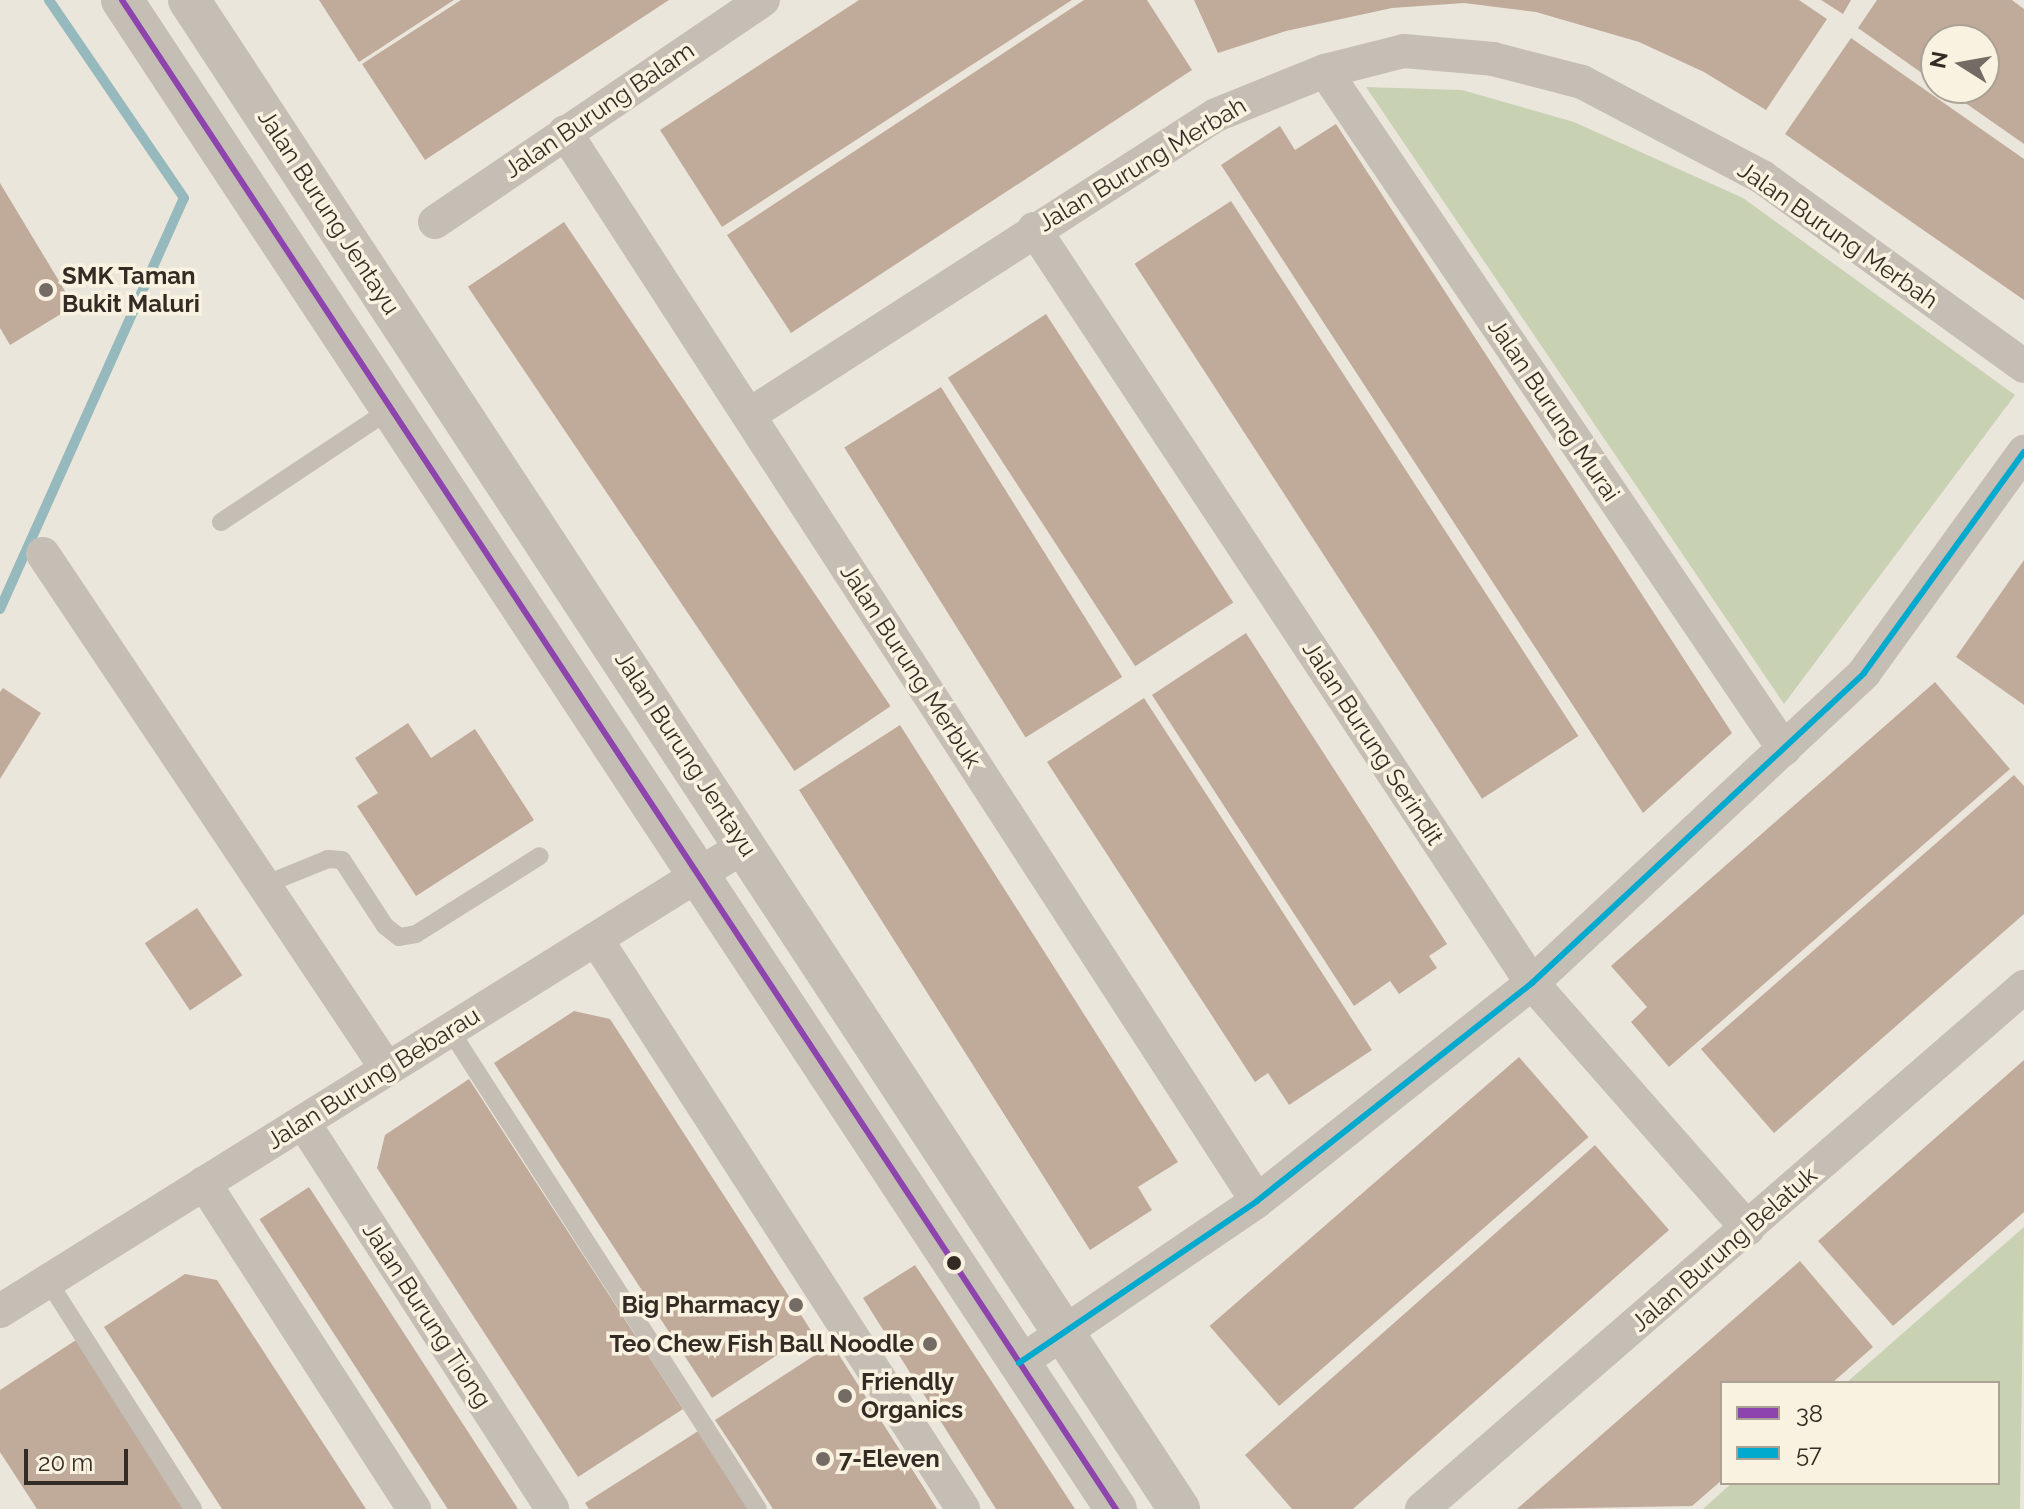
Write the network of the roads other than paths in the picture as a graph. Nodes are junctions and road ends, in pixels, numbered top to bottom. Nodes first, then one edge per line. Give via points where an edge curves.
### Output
1 (122, 0) edge
2 (189, 0) edge
3 (763, 0) edge
4 (1325, 71) junction
5 (565, 132) junction
6 (435, 222) dead end
7 (1034, 229) junction
8 (2024, 366) edge
9 (391, 409) junction
10 (749, 415) junction
11 (2024, 452) edge
12 (221, 522) dead end
13 (43, 554) dead end
14 (1784, 749) junction
15 (746, 845) junction
16 (540, 856) dead end
17 (698, 875) junction
18 (264, 885) junction
19 (596, 939) junction
20 (1532, 983) junction
21 (2024, 987) edge
22 (450, 1030) junction
23 (387, 1069) junction
24 (303, 1122) junction
25 (204, 1183) junction
26 (1257, 1201) junction
27 (1748, 1229) junction
28 (48, 1281) junction
29 (0, 1311) edge
30 (1063, 1333) junction
31 (1019, 1363) junction
32 (193, 1509) edge
33 (414, 1509) edge
34 (552, 1509) edge
35 (758, 1509) edge
36 (963, 1509) edge
37 (1116, 1509) edge
38 (1179, 1509) edge
39 (1422, 1509) edge

1 - 9 street
2 - 15 street, Jalan Burung Jentayu
3 - 5 street, Jalan Burung Balam
4 - 7 street, Jalan Burung Merbah via 1216,115
4 - 8 street, Jalan Burung Merbah via 1404,51 1493,59 1582,82 1762,177
4 - 14 street, Jalan Burung Murai
5 - 6 street, Jalan Burung Balam
5 - 10 street, Jalan Burung Merbuk
7 - 10 street, Jalan Burung Merbah
7 - 20 street, Jalan Burung Serindit
9 - 12 lane
9 - 17 street
10 - 26 street, Jalan Burung Merbuk
11 - 14 street via 1864,673
13 - 18 street
14 - 20 street
15 - 17 street, Jalan Burung Bebarau
15 - 30 street, Jalan Burung Jentayu
16 - 18 lane via 416,934 399,937 385,926 342,860 328,859
17 - 19 street, Jalan Burung Bebarau
17 - 31 street
18 - 23 street
19 - 22 street, Jalan Burung Bebarau
19 - 36 street
20 - 26 street
20 - 27 street, Jalan Burung Serindit
21 - 27 street, Jalan Burung Belatuk
22 - 23 street, Jalan Burung Bebarau
22 - 35 lane
23 - 24 street, Jalan Burung Bebarau
24 - 25 street, Jalan Burung Bebarau
24 - 34 street, Jalan Burung Tiong
25 - 28 street, Jalan Burung Bebarau
25 - 33 street
26 - 30 street
27 - 39 street, Jalan Burung Belatuk
28 - 29 street, Jalan Burung Bebarau
28 - 32 lane
30 - 31 street
30 - 38 street, Jalan Burung Jentayu
31 - 37 street

